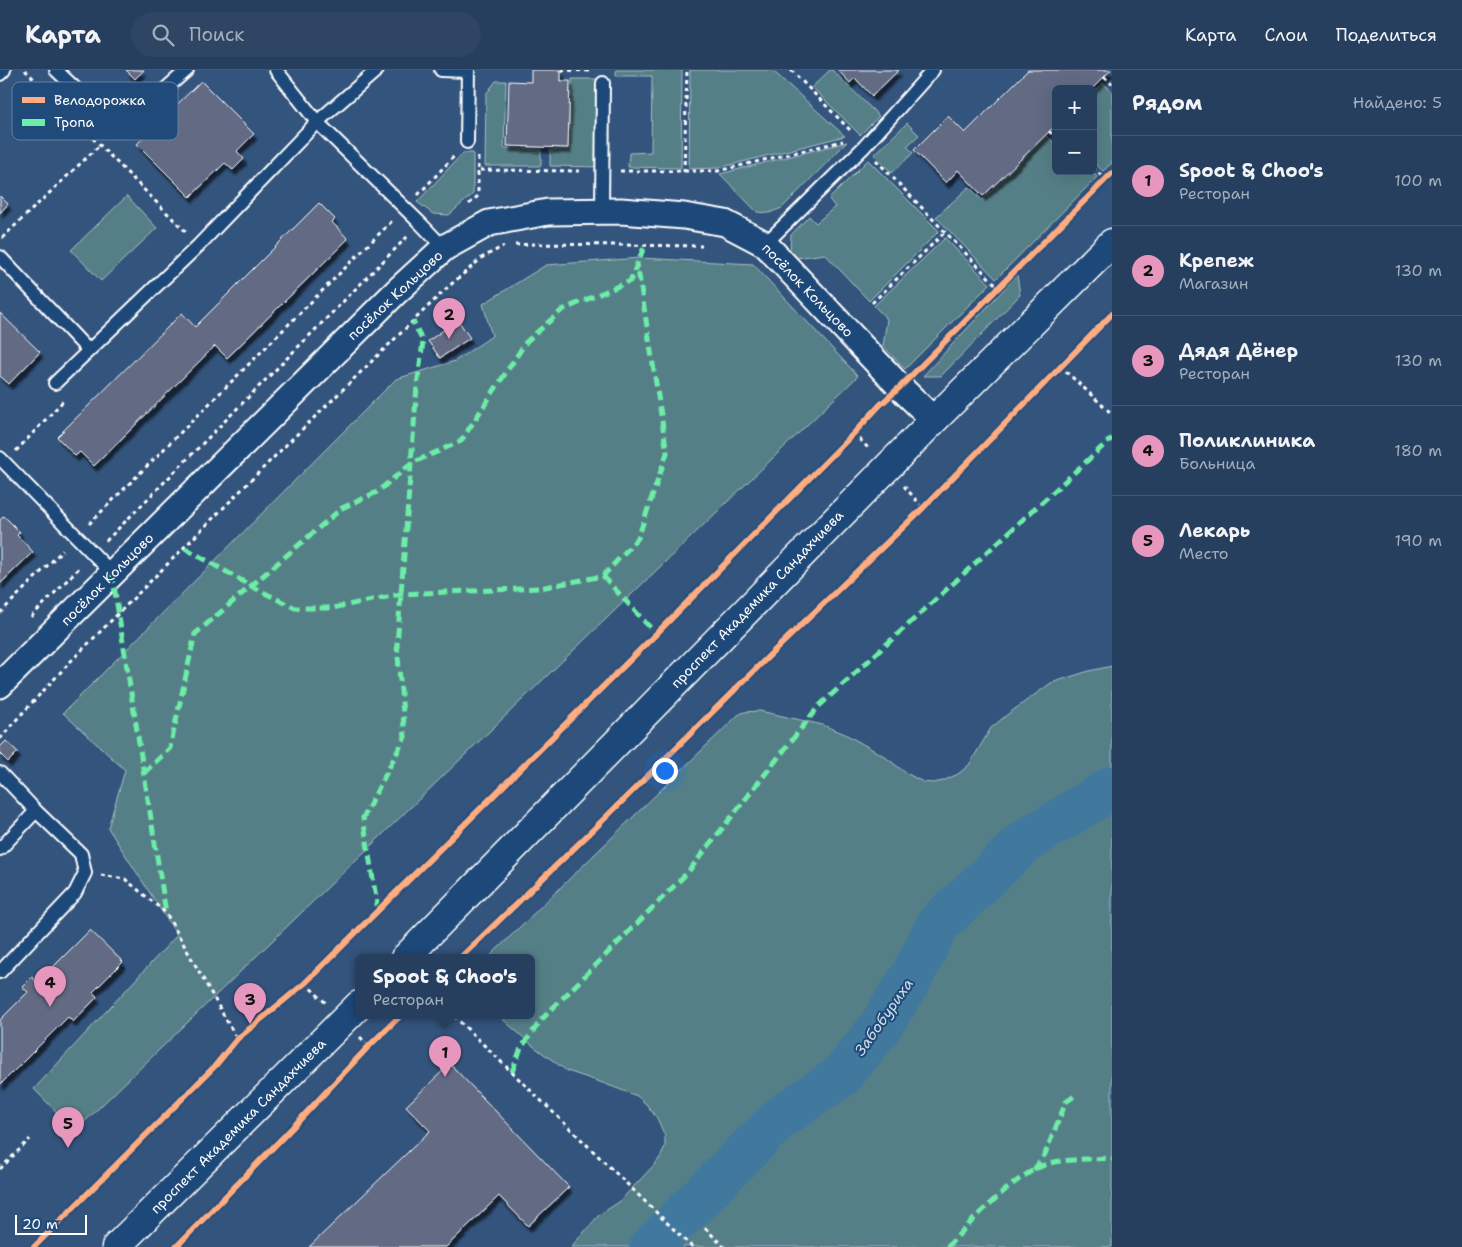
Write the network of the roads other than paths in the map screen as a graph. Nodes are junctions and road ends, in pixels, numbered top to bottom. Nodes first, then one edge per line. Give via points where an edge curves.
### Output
1 (4, 70) edge
2 (56, 70) edge
3 (187, 70) edge
4 (276, 70) edge
5 (377, 70) edge
6 (441, 70) edge
7 (468, 70) edge
8 (933, 70) edge
9 (0, 74) edge
10 (69, 82) edge
11 (173, 82) edge
12 (603, 83) dead end
13 (317, 122) junction
14 (473, 146) road end
15 (602, 212) junction
16 (1112, 243) edge
17 (765, 244) junction
18 (444, 248) junction
19 (0, 257) edge
20 (88, 350) junction
21 (60, 379) road end
22 (934, 420) junction
23 (0, 458) edge
24 (112, 573) junction
25 (0, 686) edge
26 (0, 772) edge
27 (36, 811) junction
28 (0, 849) edge
29 (409, 954) edge
30 (0, 972) edge
31 (355, 1009) edge
32 (116, 1247) edge

1 - 9 lane
2 - 10 lane
3 - 11 lane
4 - 13 lane
5 - 13 lane
6 - 7 lane
7 - 14 lane
8 - 17 lane
12 - 15 lane
13 - 18 lane
13 - 20 lane via 199,245
15 - 17 street, посёлок Кольцово via 684,216 725,223
15 - 18 street, посёлок Кольцово via 548,212 489,223
16 - 22 main road, проспект Академика Сандахчиева
17 - 22 street, посёлок Кольцово
18 - 24 street, посёлок Кольцово
19 - 20 lane
20 - 21 lane
22 - 29 main road, проспект Академика Сандахчиева
23 - 24 lane
24 - 25 street, посёлок Кольцово
26 - 27 lane
27 - 28 lane
27 - 30 lane via 82,854 85,872 75,893
31 - 32 main road, проспект Академика Сандахчиева

